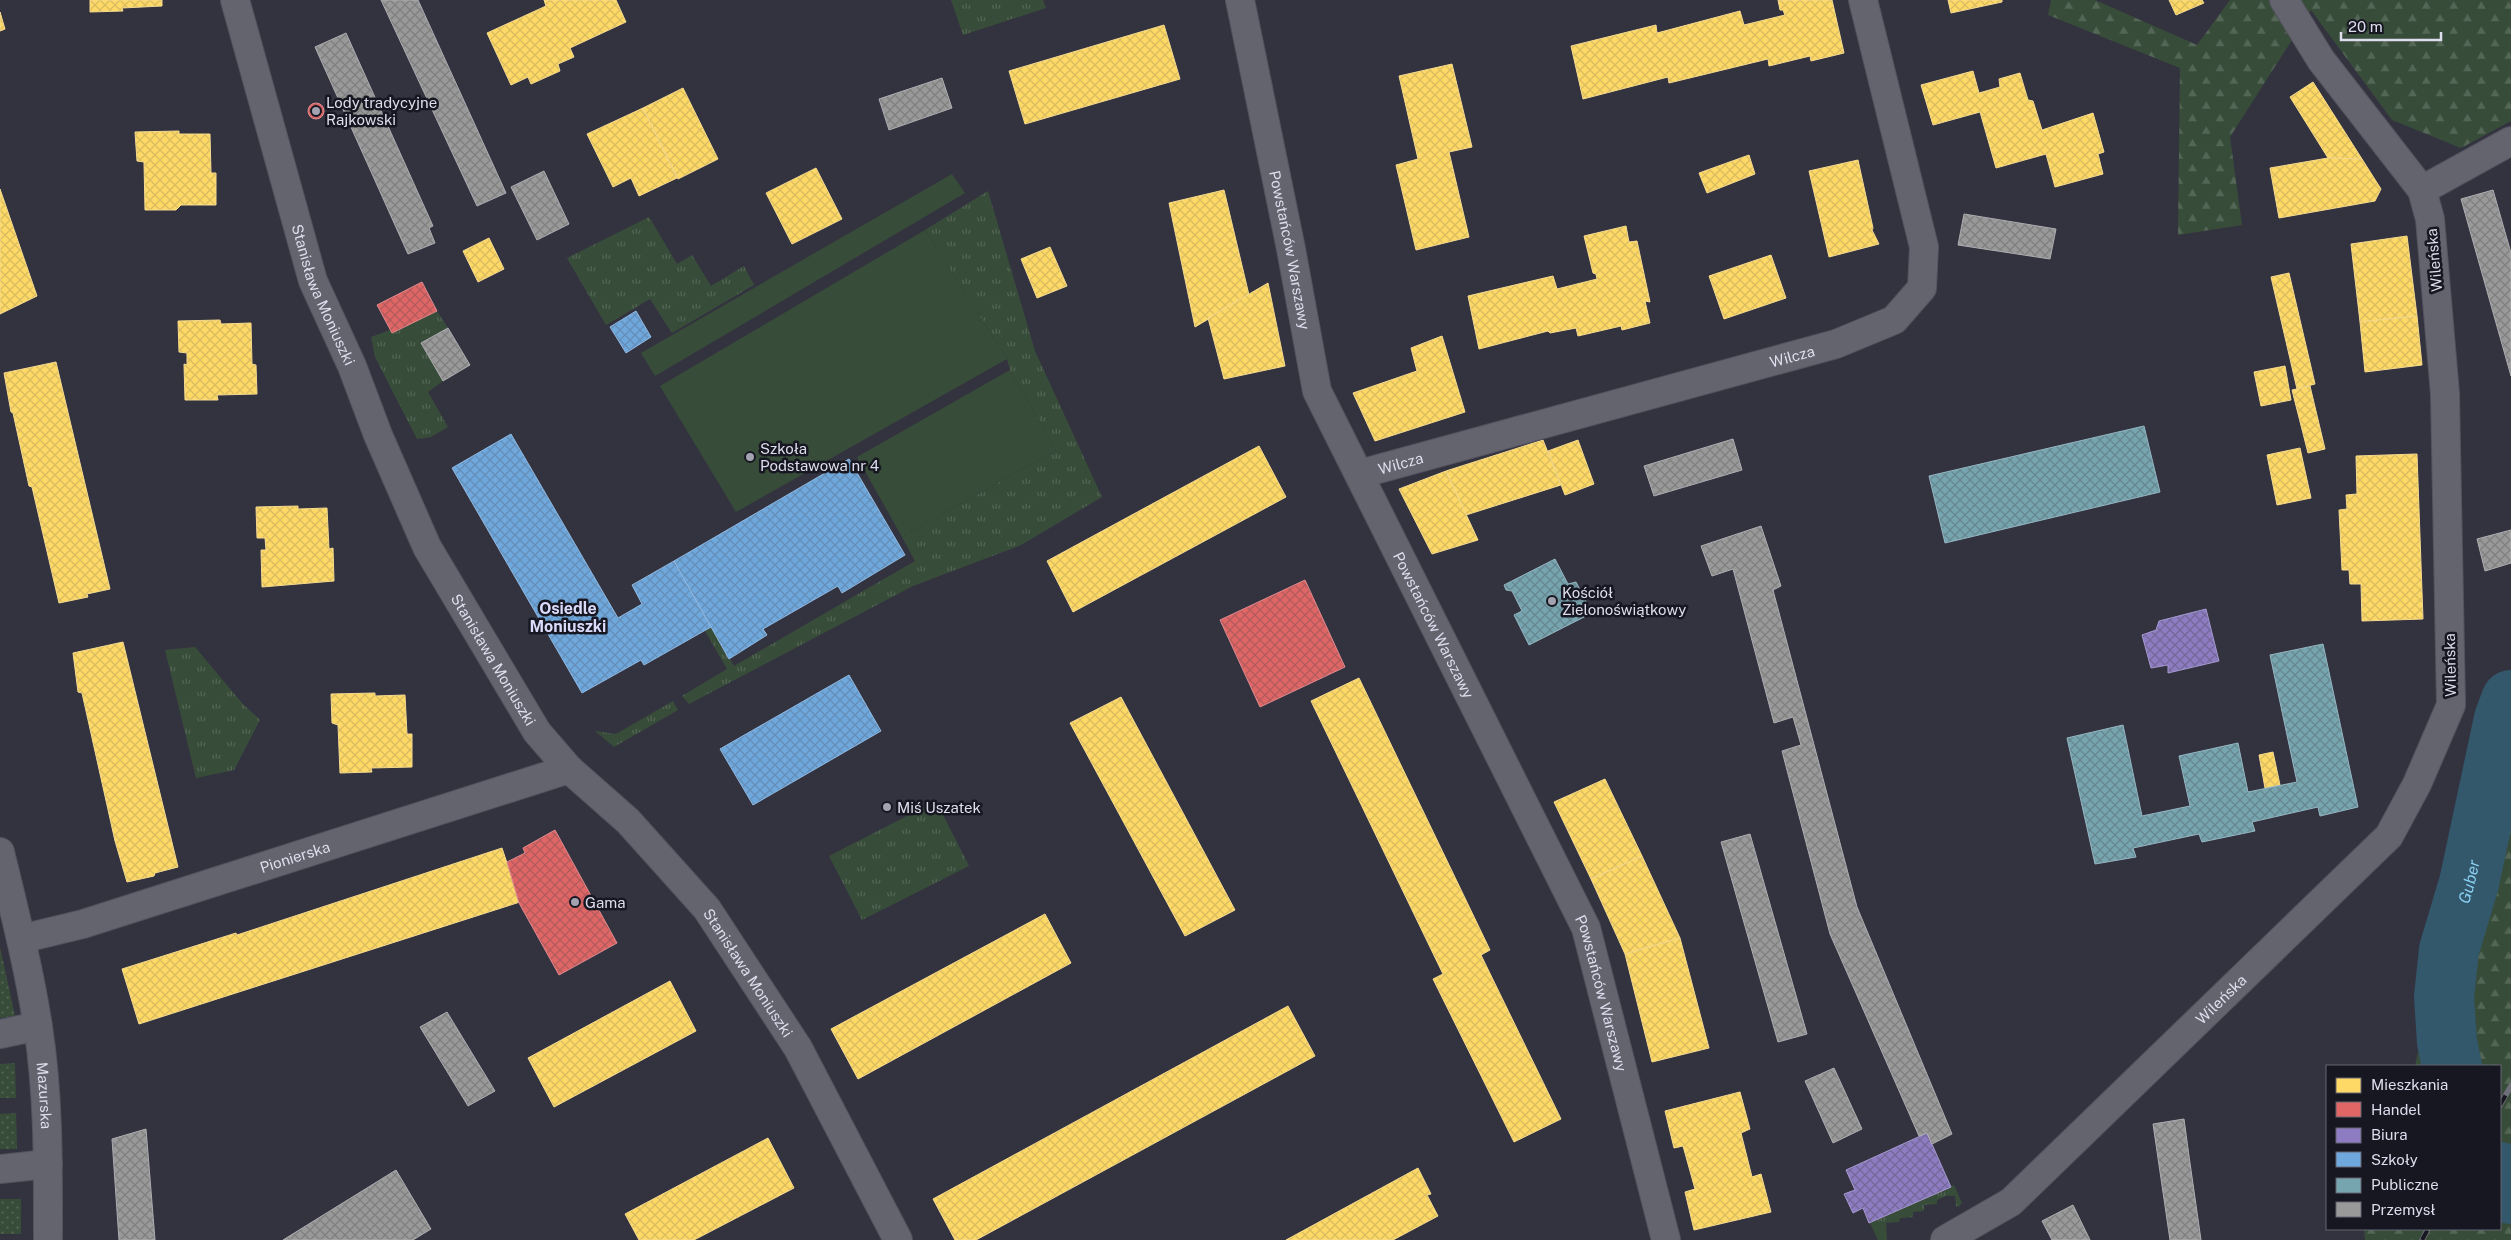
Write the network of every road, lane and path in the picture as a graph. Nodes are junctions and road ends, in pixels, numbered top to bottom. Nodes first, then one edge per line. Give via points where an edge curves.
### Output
1 (236, 0) edge
2 (1240, 0) edge
3 (1863, 0) edge
4 (2284, 0) edge
5 (2511, 142) edge
6 (2422, 190) junction
7 (1360, 474) junction
8 (569, 770) junction
9 (0, 852) edge
10 (5, 895) edge
11 (21, 939) junction
12 (38, 1026) junction
13 (0, 1034) edge
14 (48, 1164) junction
15 (0, 1168) edge
16 (48, 1240) edge
17 (898, 1240) edge
18 (1666, 1240) edge
19 (1945, 1240) edge

1 - 8 street, Stanisława Moniuszki via 313,281 352,366 426,548 537,732
2 - 7 street, Powstańców Warszawy via 1317,391
3 - 7 street, Wilcza via 1924,247 1922,288 1894,320 1836,344
4 - 6 street, Wileńska via 2321,60
5 - 6 street
6 - 19 street, Wileńska via 2430,218 2444,394 2451,705 2417,784 2390,836 2011,1202
7 - 18 street, Powstańców Warszawy via 1586,928
8 - 11 street, Pionierska via 83,924
8 - 17 street, Stanisława Moniuszki via 628,821 707,909 798,1048
9 - 10 street, Mazurska
10 - 11 street, Mazurska
11 - 12 street, Mazurska
12 - 13 street
12 - 14 street, Mazurska
14 - 15 street
14 - 16 street, Mazurska

